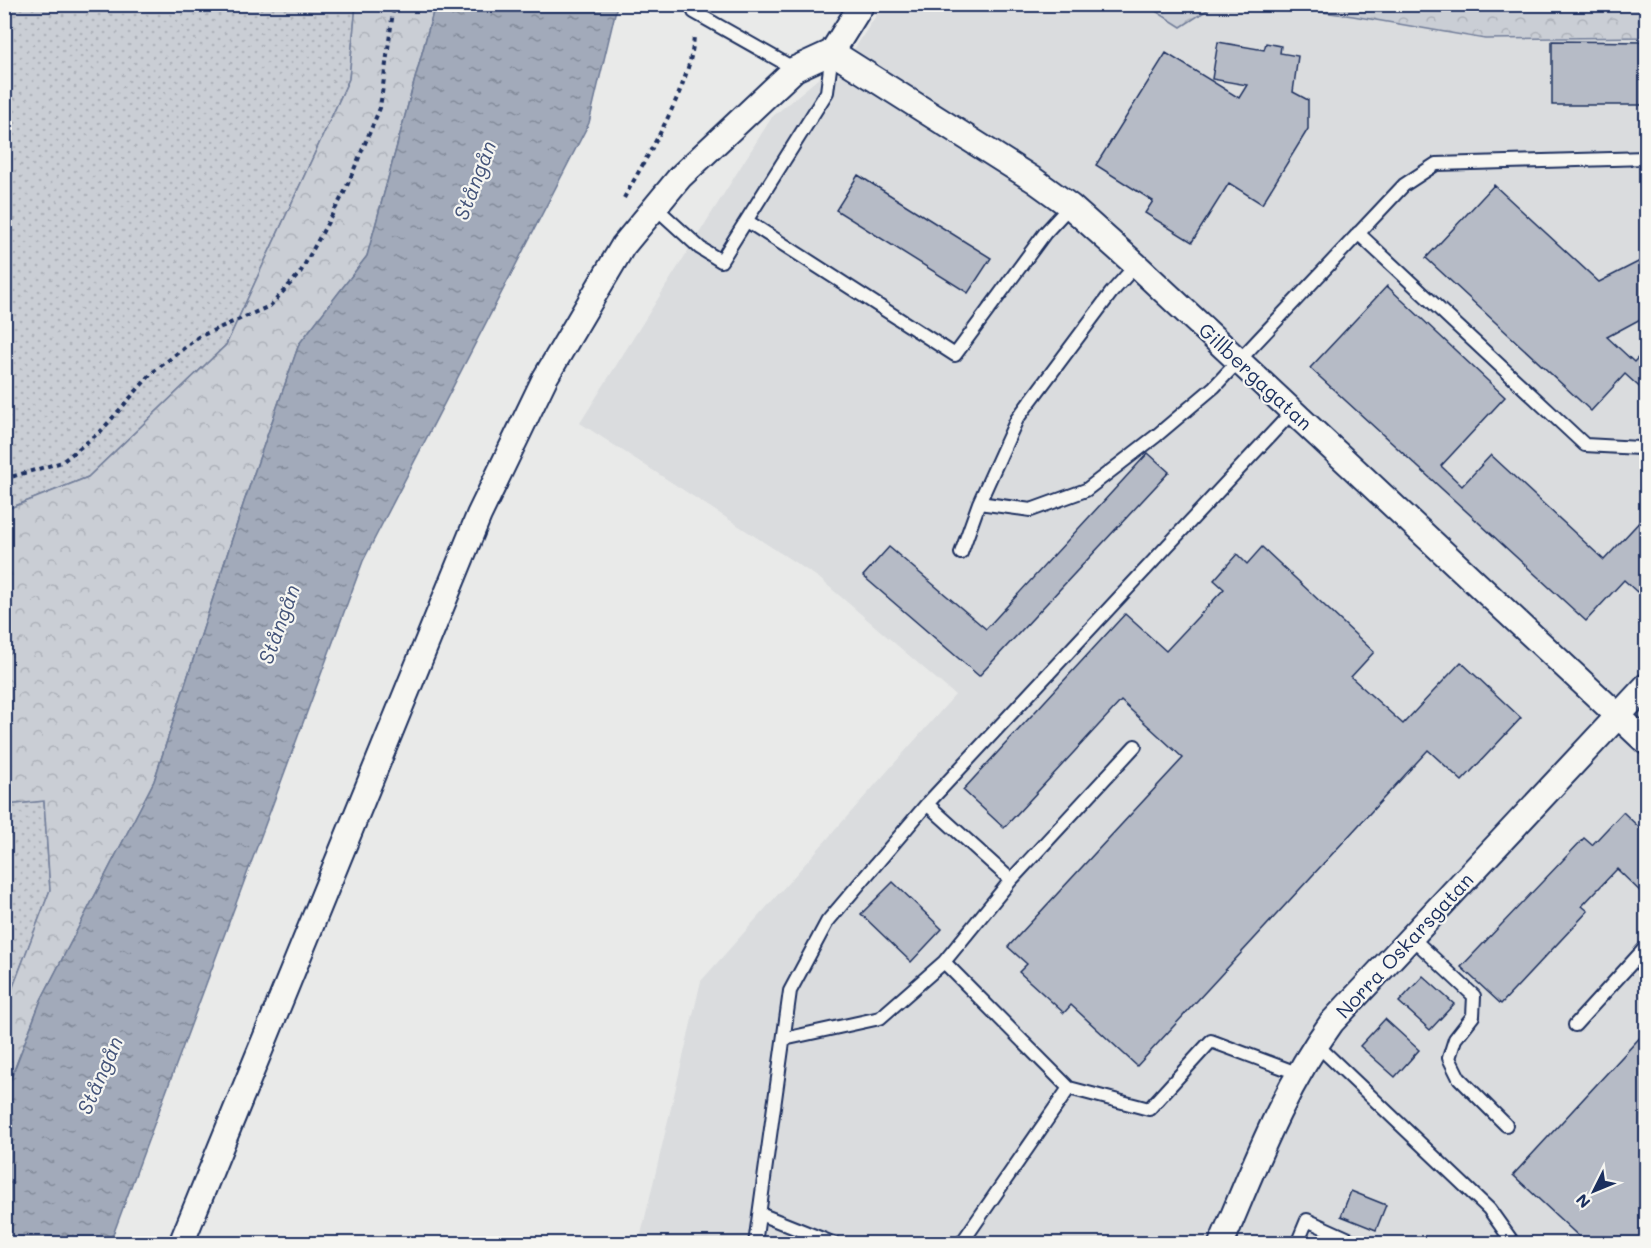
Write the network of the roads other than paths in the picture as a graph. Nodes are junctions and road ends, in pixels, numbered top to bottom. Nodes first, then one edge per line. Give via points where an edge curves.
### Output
1 (862, 4) edge
2 (694, 12) dead end
3 (832, 52) junction
4 (795, 69) junction
5 (1647, 158) edge
6 (1070, 206) junction
7 (655, 207) junction
8 (747, 221) junction
9 (1358, 233) junction
10 (1136, 265) junction
11 (1239, 360) junction
12 (1293, 411) junction
13 (1647, 454) edge
14 (979, 503) junction
15 (961, 553) dead end
16 (1647, 686) edge
17 (1618, 716) junction
18 (1647, 742) edge
19 (1135, 746) dead end
20 (927, 804) junction
21 (1011, 880) junction
22 (1411, 937) junction
23 (1647, 947) edge
24 (944, 962) junction
25 (1575, 1025) dead end
26 (784, 1039) junction
27 (1316, 1044) junction
28 (1297, 1073) junction
29 (1069, 1088) junction
30 (1506, 1125) dead end
31 (760, 1214) junction
32 (181, 1244) edge
33 (755, 1244) edge
34 (835, 1244) edge
35 (961, 1244) edge
36 (1221, 1244) edge
37 (1297, 1244) edge
38 (1360, 1244) edge
39 (1514, 1244) edge

1 - 3 street
2 - 4 lane
3 - 4 street
3 - 6 street, Gillbergagatan
3 - 8 lane via 827,92
4 - 7 street via 680,177
5 - 9 lane via 1436,164 1404,185
6 - 8 lane via 1045,232 956,355
6 - 10 street, Gillbergagatan
7 - 8 lane via 700,248 721,261
7 - 32 street via 623,246 545,378 478,515
9 - 11 lane
9 - 13 lane via 1585,445 1639,448
10 - 11 street, Gillbergagatan
10 - 14 lane via 1017,419
11 - 12 street, Gillbergagatan
11 - 14 lane via 1173,422 1086,490 1030,510
12 - 17 street, Gillbergagatan
12 - 20 lane
14 - 15 lane
16 - 17 street, Norra Oskarsgatan
17 - 18 street, Gillbergagatan
17 - 22 street, Norra Oskarsgatan
19 - 21 lane
20 - 21 lane
20 - 26 lane via 827,922 790,992
21 - 24 lane
22 - 27 street, Norra Oskarsgatan
22 - 30 lane via 1474,996 1473,1016 1455,1039 1449,1058 1459,1078
23 - 25 lane
24 - 26 lane via 880,1018
24 - 29 lane
26 - 31 lane
27 - 28 street, Norra Oskarsgatan
27 - 39 lane via 1489,1209
28 - 29 lane via 1211,1041 1149,1109
28 - 36 street, Norra Oskarsgatan
29 - 35 lane
31 - 33 lane
31 - 34 lane
37 - 38 lane via 1306,1220

